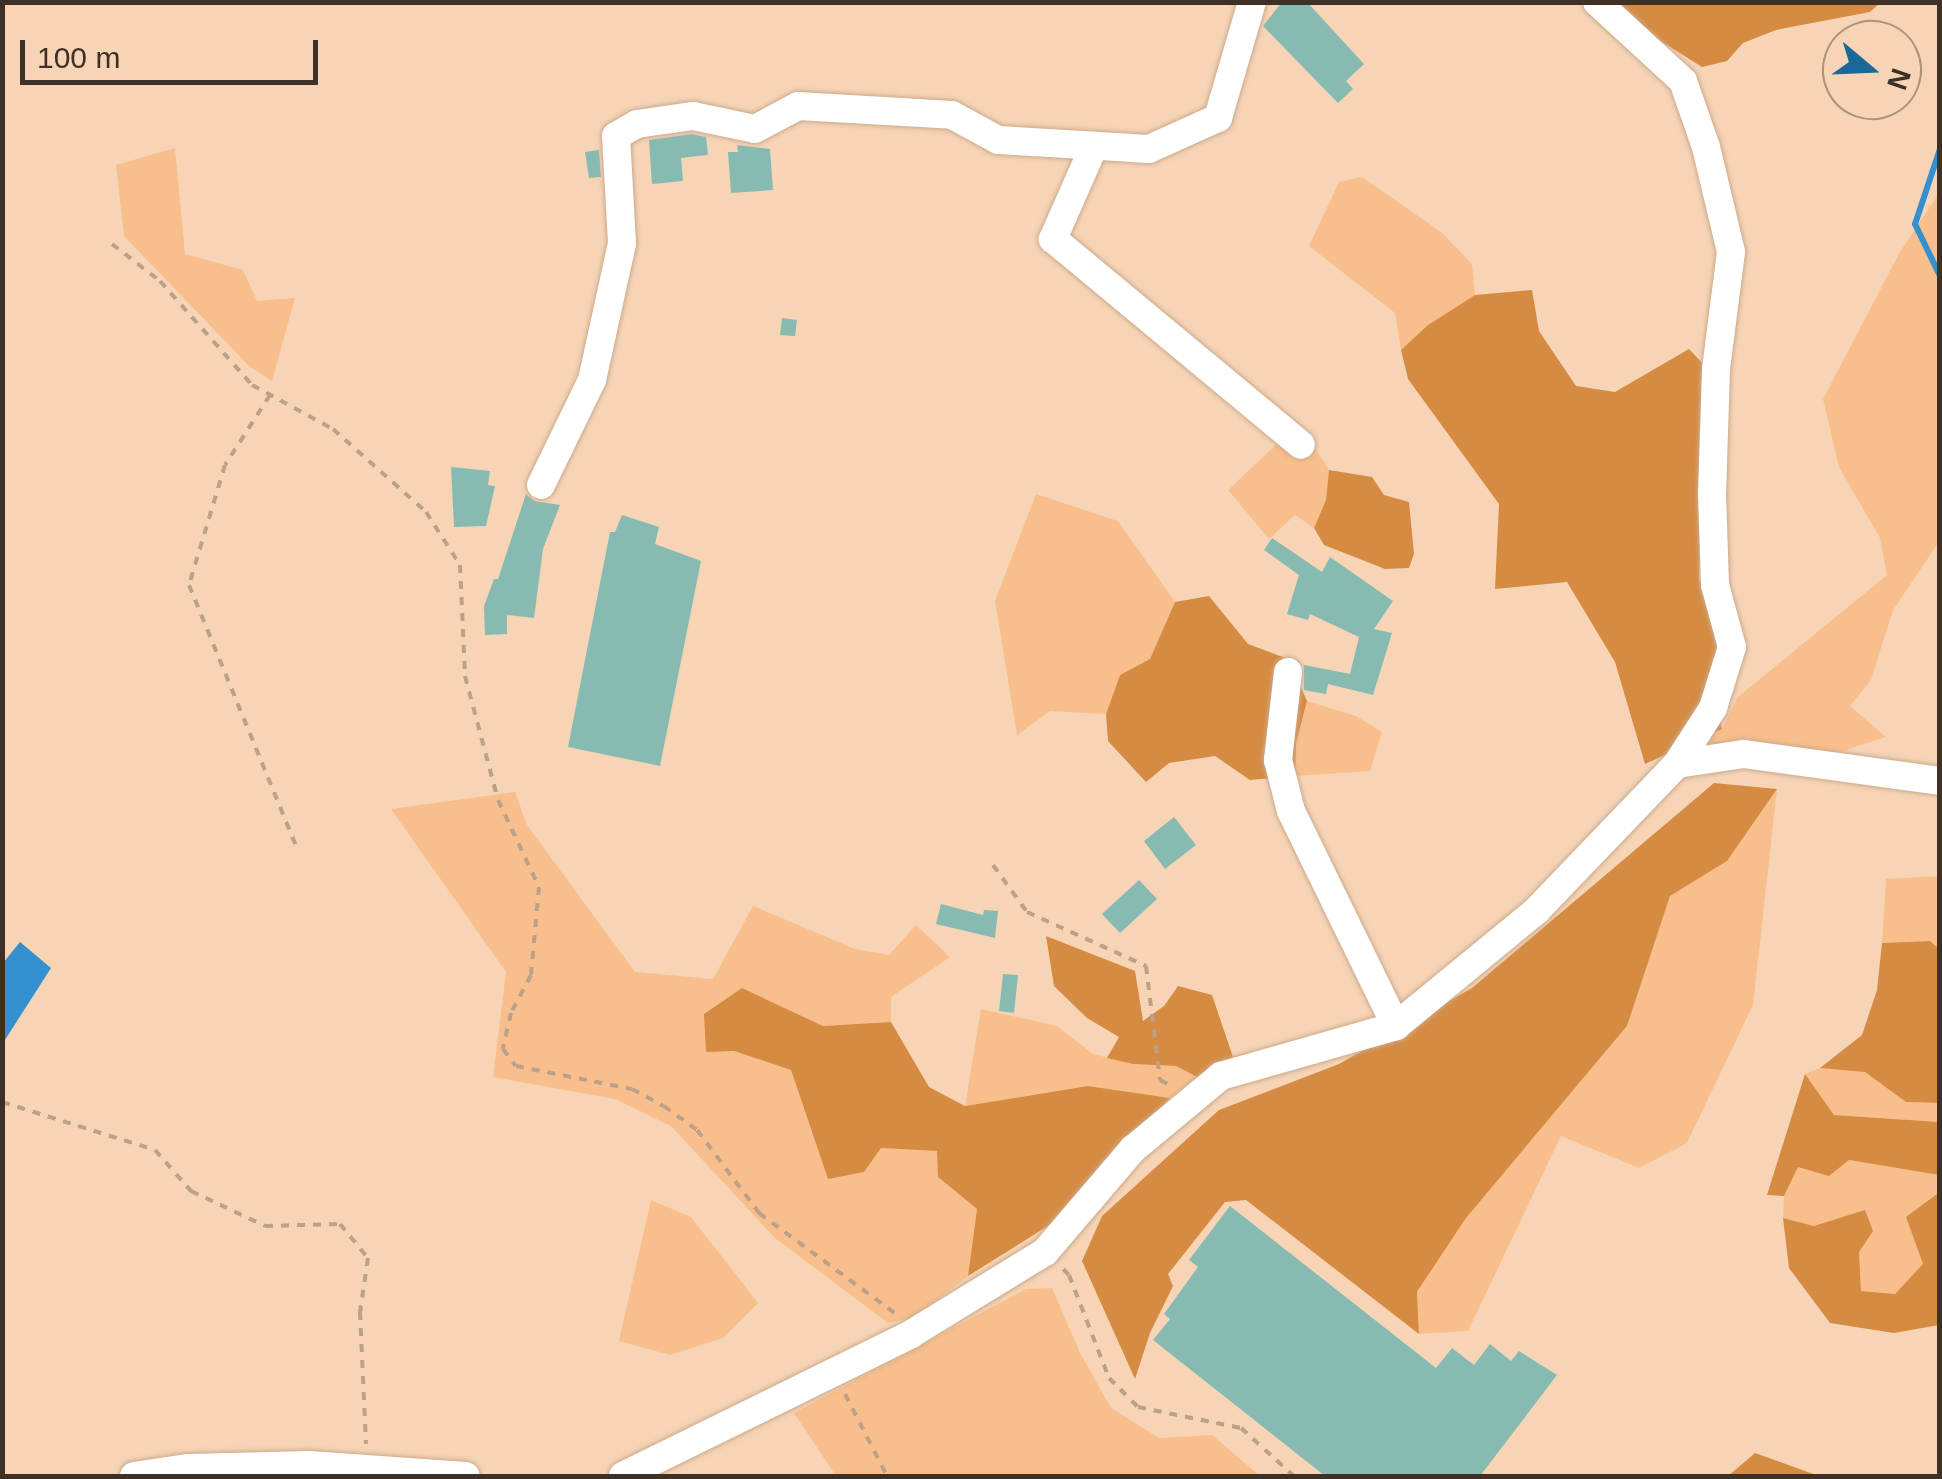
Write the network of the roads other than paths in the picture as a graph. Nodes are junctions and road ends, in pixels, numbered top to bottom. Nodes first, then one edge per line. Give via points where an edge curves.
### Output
1 (1252, 2) edge
2 (1597, 2) edge
3 (1094, 146) junction
4 (1302, 445) dead end
5 (541, 485) dead end
6 (1288, 672) dead end
7 (1677, 764) junction
8 (1940, 781) edge
9 (1396, 1026) junction
10 (134, 1476) edge
11 (466, 1476) edge
12 (623, 1476) edge

1 - 3 street via 1218,118 1149,149
2 - 7 street via 1684,81 1730,252 1716,369 1712,493 1715,585 1732,648 1713,708
3 - 4 street via 1053,239
3 - 5 street via 998,140 952,115 798,106 755,129 692,116 636,124 616,136 622,242 592,380
6 - 9 street via 1278,760 1291,810
7 - 8 street via 1744,754
7 - 9 street via 1537,910
9 - 12 street via 1221,1076 1133,1148 1044,1252 911,1334
10 - 11 street via 309,1465

